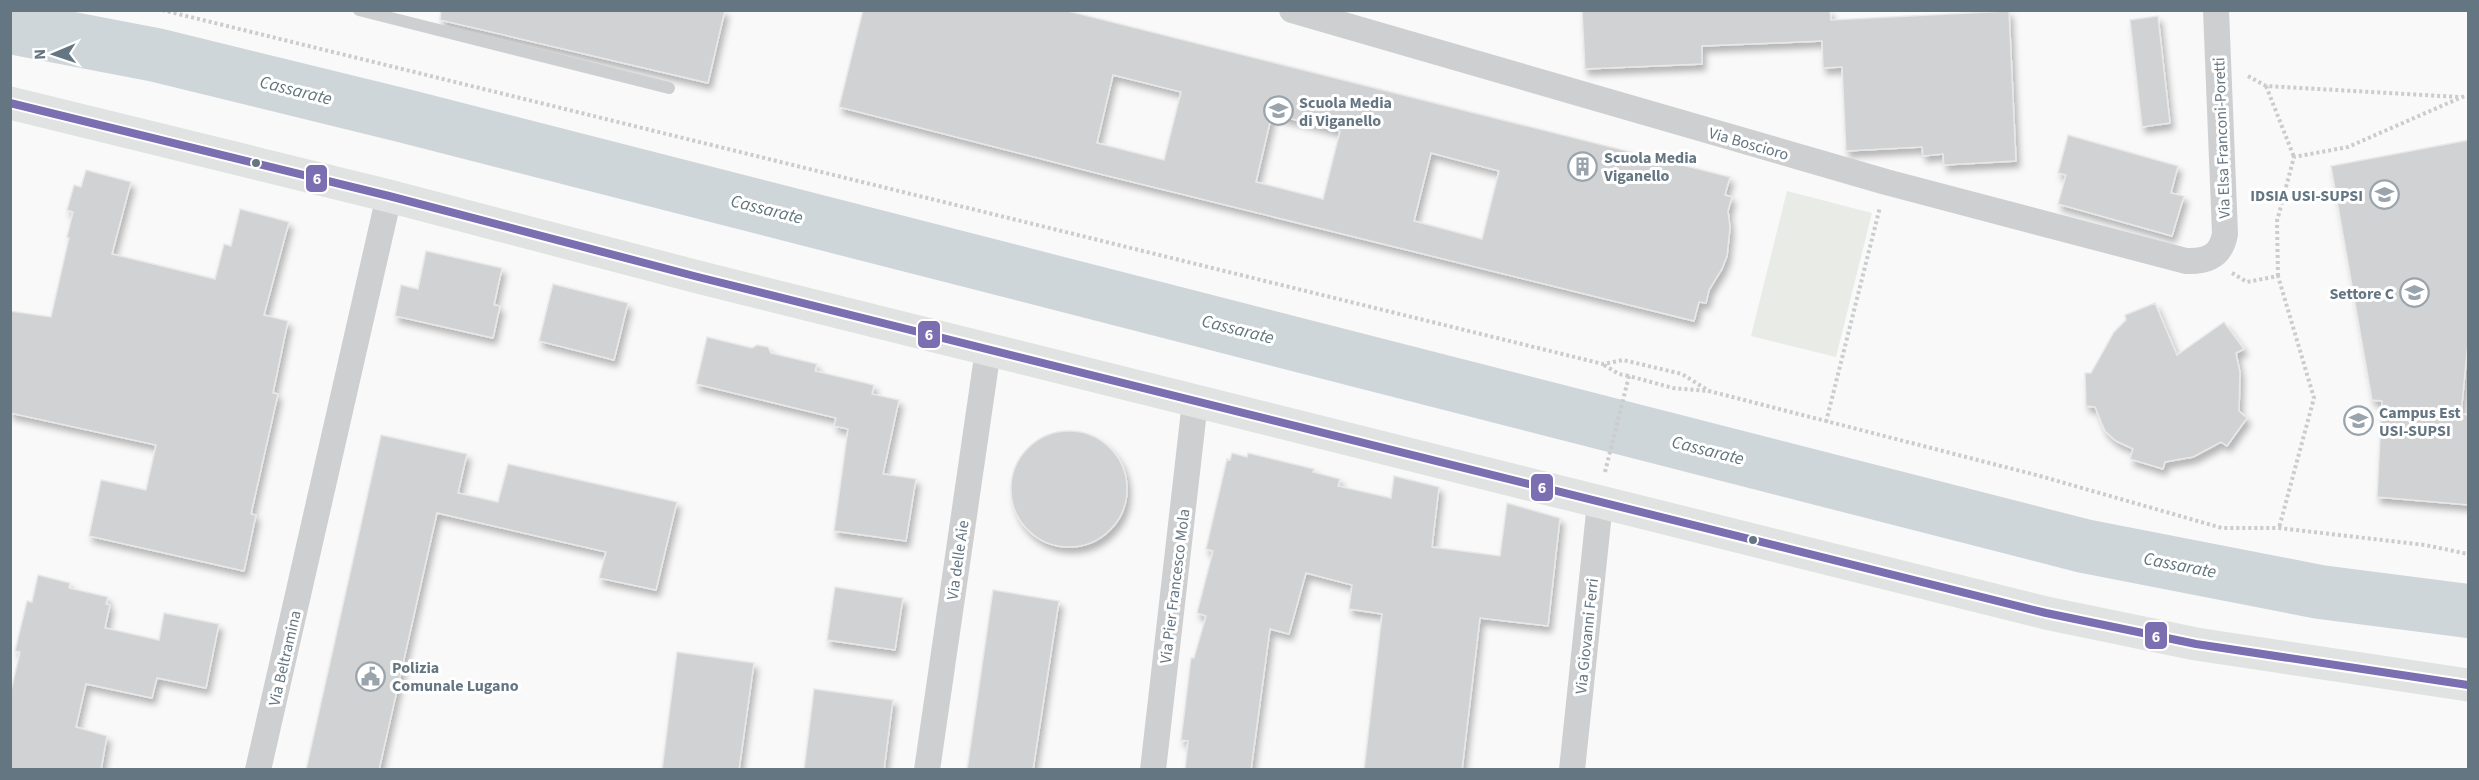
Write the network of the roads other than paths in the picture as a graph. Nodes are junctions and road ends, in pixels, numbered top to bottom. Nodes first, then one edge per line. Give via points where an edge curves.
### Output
1 (359, 10) edge
2 (1292, 10) edge
3 (2216, 10) edge
4 (669, 88) dead end
5 (10, 103) edge
6 (389, 196) junction
7 (2209, 258) joint
8 (988, 350) junction
9 (1196, 402) junction
10 (1600, 503) junction
11 (2469, 685) edge
12 (258, 770) edge
13 (927, 770) edge
14 (1153, 770) edge
15 (1572, 770) edge

1 - 4 lane
2 - 7 street, Via Boscioro via 1886,182 2186,261
3 - 7 street, Via Elsa Franconi-Poretti via 2225,234 2223,245
5 - 6 main road
6 - 8 main road
6 - 12 street, Via Beltramina
8 - 9 main road
8 - 13 street, Via delle Aie
9 - 10 main road
9 - 14 street, Via Pier Francesco Mola
10 - 11 main road via 2126,631
10 - 15 street, Via Giovanni Ferri

